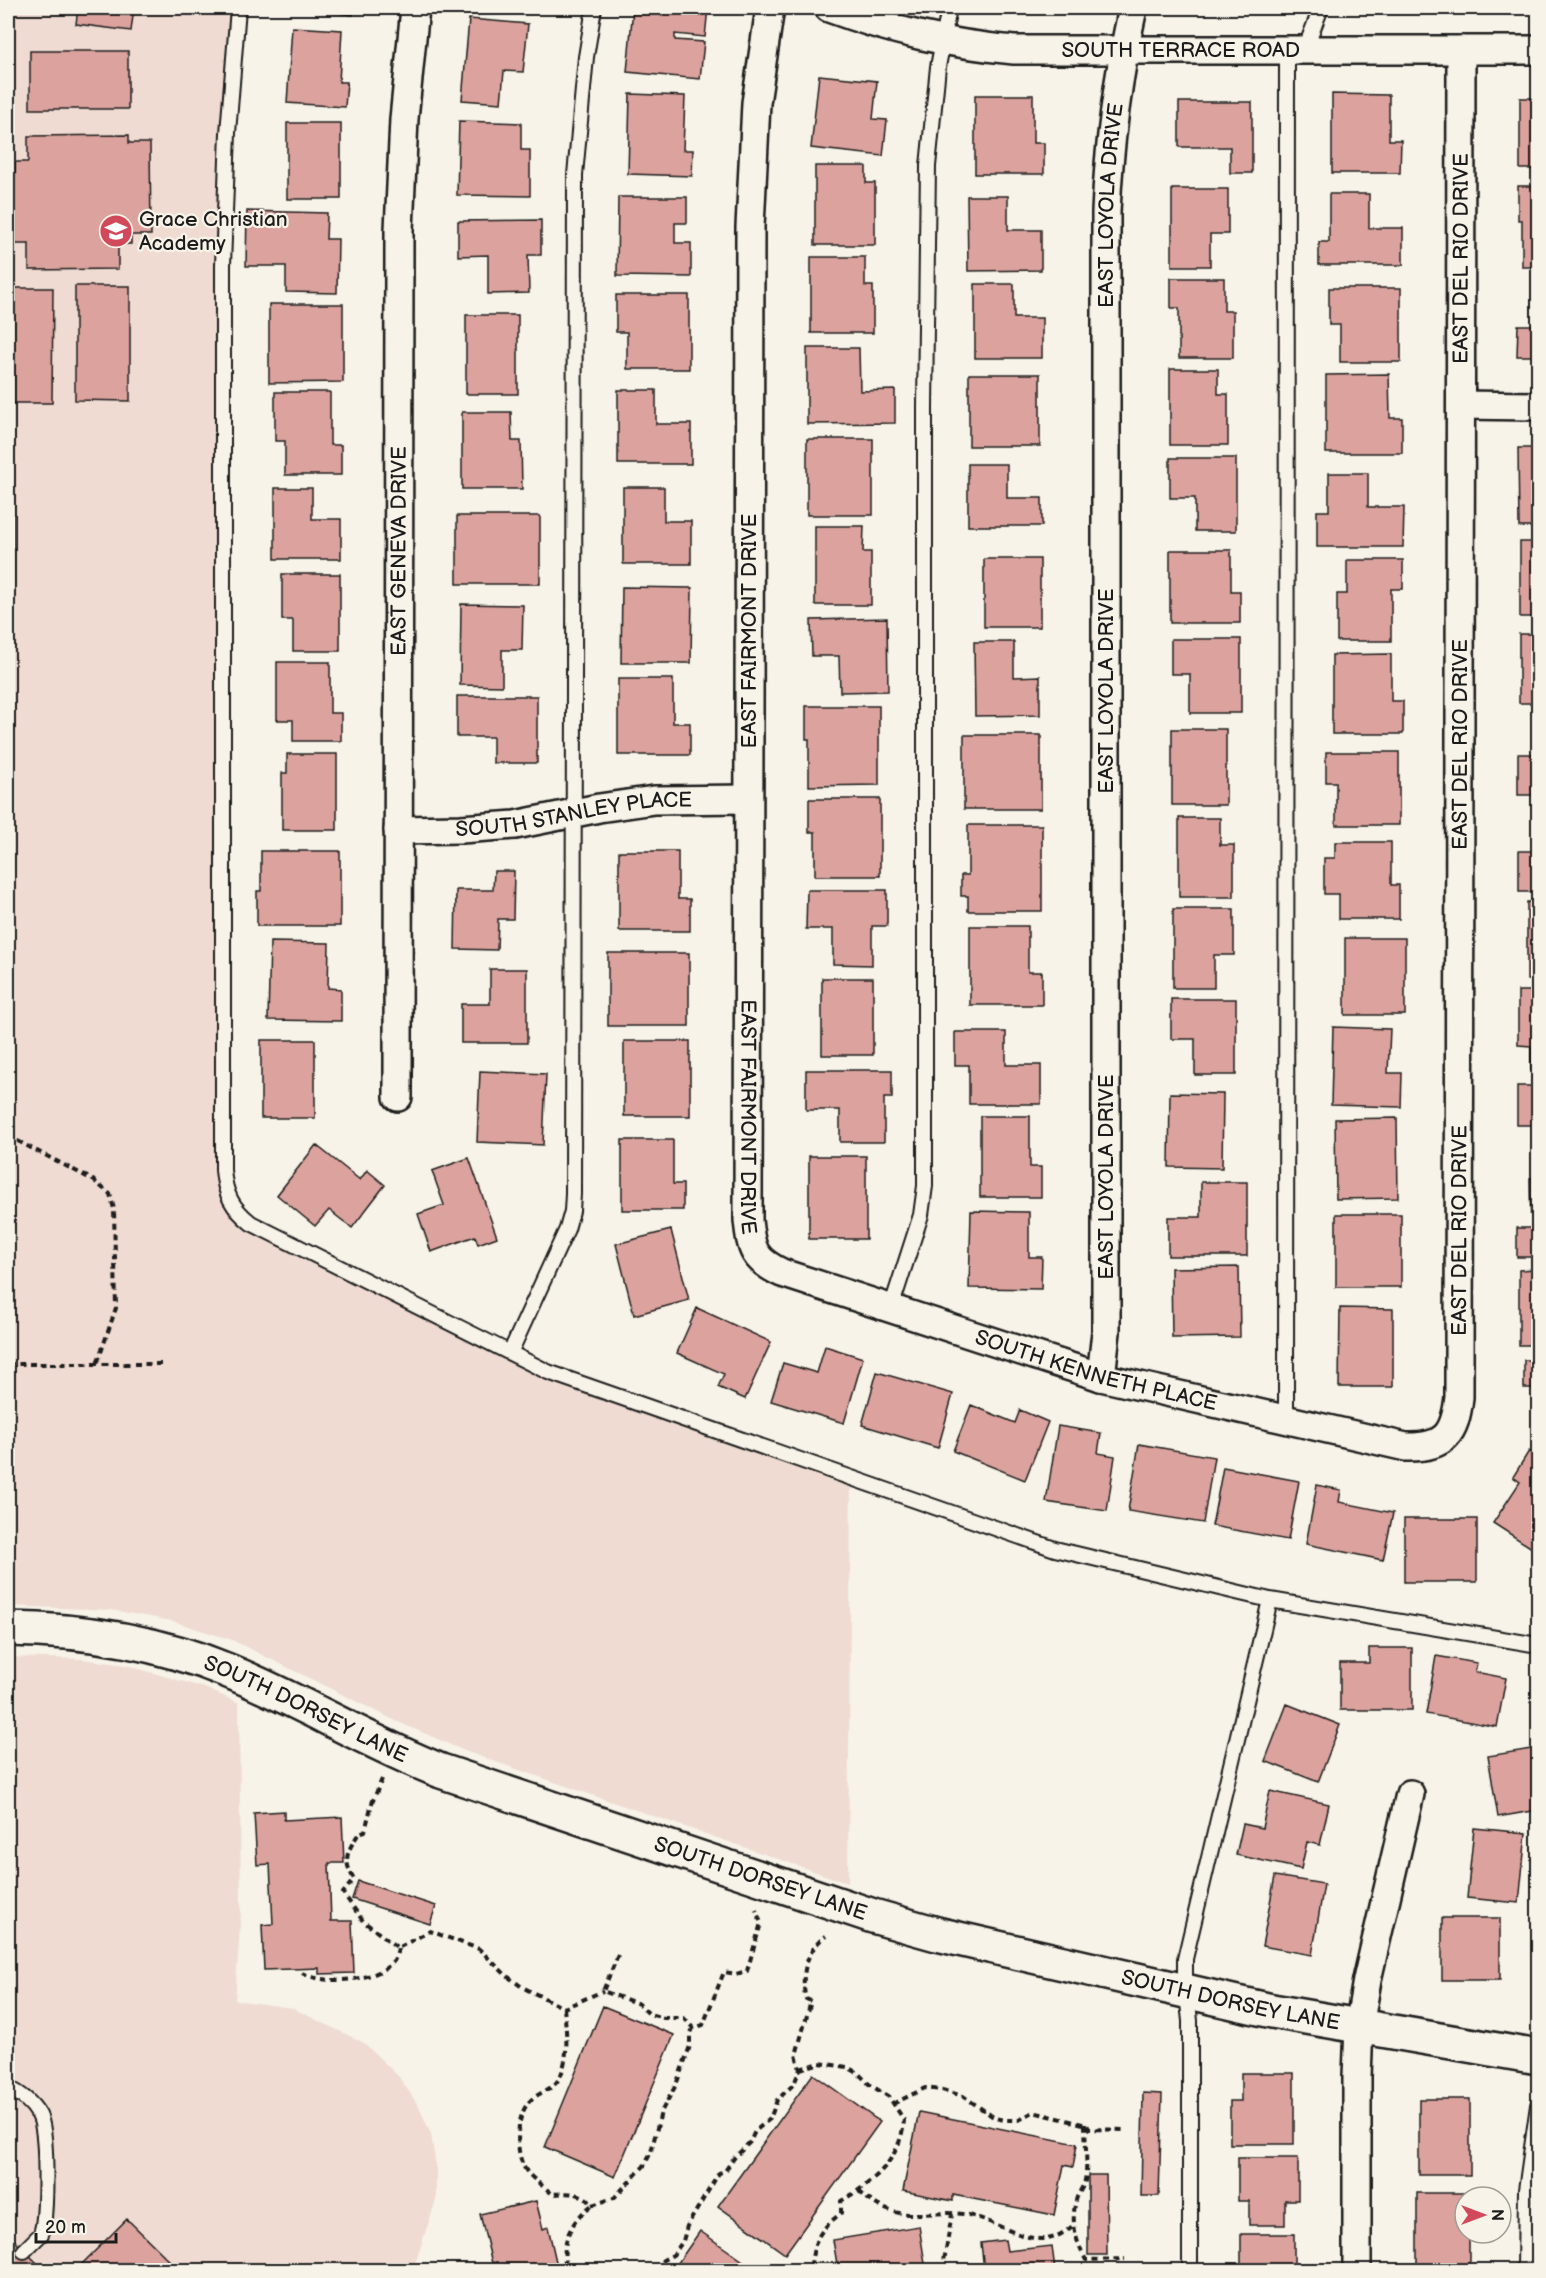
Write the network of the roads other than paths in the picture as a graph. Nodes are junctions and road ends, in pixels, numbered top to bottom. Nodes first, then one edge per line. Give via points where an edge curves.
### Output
1 (238, 8) edge
2 (415, 8) edge
3 (594, 8) edge
4 (770, 8) edge
5 (829, 8) edge
6 (949, 8) edge
7 (1133, 8) edge
8 (1321, 8) edge
9 (942, 40) junction
10 (1124, 49) junction
11 (1296, 49) junction
12 (1461, 50) junction
13 (1539, 50) edge
14 (1461, 405) junction
15 (1539, 406) edge
16 (748, 799) junction
17 (574, 814) junction
18 (398, 830) junction
19 (398, 1097) dead end
20 (755, 1254) joint
21 (891, 1308) junction
22 (510, 1353) junction
23 (1101, 1377) junction
24 (1286, 1418) junction
25 (1446, 1437) joint
26 (1270, 1600) junction
27 (8, 1629) edge
28 (1539, 1645) edge
29 (1410, 1794) dead end
30 (1187, 1991) junction
31 (1359, 2027) junction
32 (1539, 2057) edge
33 (8, 2088) edge
34 (1539, 2105) edge
35 (24, 2251) dead end
36 (1190, 2271) edge
37 (1357, 2271) edge
38 (1525, 2271) edge

1 - 22 lane via 223,265 224,1185 229,1201 251,1223
2 - 18 street, EAST GENEVA DRIVE via 399,230
3 - 17 lane via 575,175
4 - 16 street, EAST FAIRMONT DRIVE via 756,103 750,227
5 - 9 street, SOUTH TERRACE ROAD via 899,32
6 - 9 lane
7 - 10 street, EAST LOYOLA DRIVE
8 - 11 lane
9 - 10 street, SOUTH TERRACE ROAD via 1014,50
9 - 21 lane via 927,166 925,1186 921,1215
10 - 11 street, SOUTH TERRACE ROAD
10 - 23 street, EAST LOYOLA DRIVE via 1110,133 1106,212 1106,1332
11 - 12 street, SOUTH TERRACE ROAD
11 - 24 lane
12 - 13 street, SOUTH TERRACE ROAD
12 - 14 street, EAST DEL RIO DRIVE
14 - 15 street
14 - 25 street, EAST DEL RIO DRIVE via 1459,1397 1453,1426
16 - 17 street, SOUTH STANLEY PLACE via 627,803
16 - 20 street, EAST FAIRMONT DRIVE via 748,1220
17 - 18 street, SOUTH STANLEY PLACE via 486,828
17 - 22 lane via 572,1211
18 - 19 street, EAST GENEVA DRIVE
20 - 21 street, SOUTH KENNETH PLACE via 782,1273
21 - 23 street, SOUTH KENNETH PLACE
22 - 26 lane via 548,1372 1056,1549
23 - 24 street, SOUTH KENNETH PLACE
24 - 25 street, SOUTH KENNETH PLACE via 1406,1447 1435,1444
26 - 28 lane
26 - 30 lane via 1185,1959
27 - 30 street, SOUTH DORSEY LANE via 96,1635 164,1648 232,1672 441,1771 937,1934
29 - 31 street
30 - 31 street, SOUTH DORSEY LANE
30 - 36 lane
31 - 32 street, SOUTH DORSEY LANE
31 - 37 street
33 - 35 lane via 34,2108 44,2135 43,2226 41,2234
34 - 38 lane via 1526,2190

